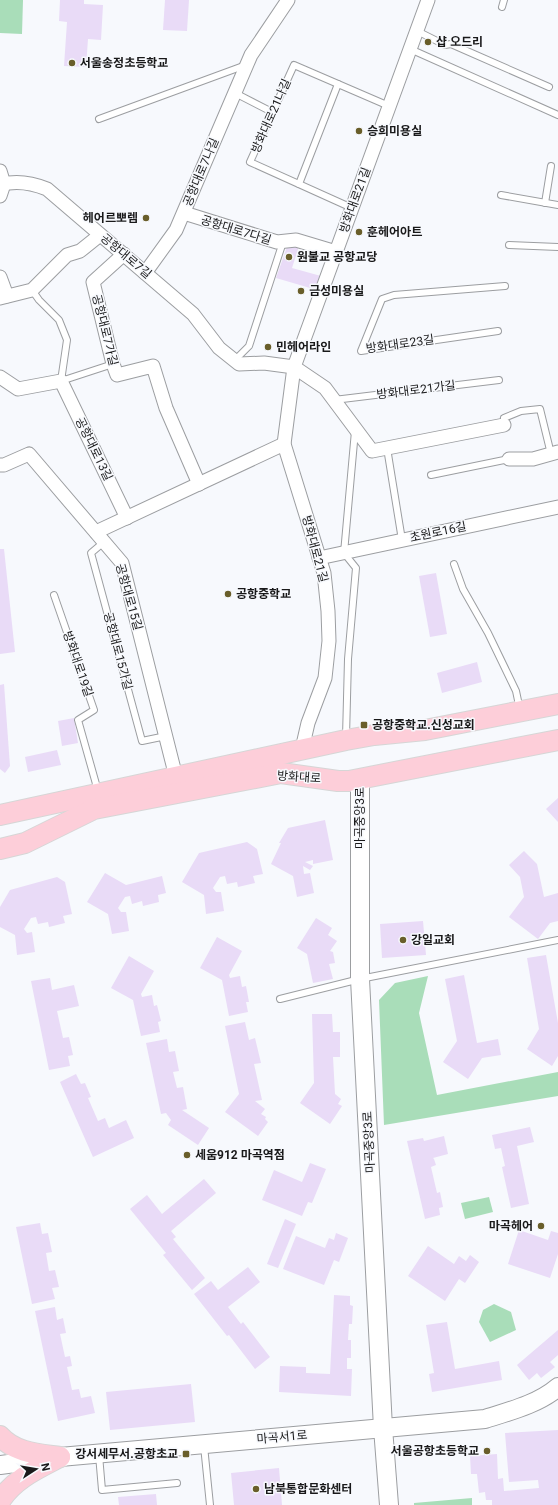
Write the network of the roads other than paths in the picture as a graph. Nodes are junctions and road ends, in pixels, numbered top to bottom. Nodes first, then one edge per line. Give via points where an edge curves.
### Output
1 (288, 0) edge
2 (428, 0) edge
3 (504, 0) edge
4 (502, 7) dead end
5 (417, 31) junction
6 (410, 49) junction
7 (247, 65) junction
8 (338, 84) junction
9 (549, 87) dead end
10 (235, 93) junction
11 (389, 106) junction
12 (272, 112) junction
13 (558, 115) edge
14 (99, 120) dead end
15 (551, 166) dead end
16 (0, 170) edge
17 (299, 184) junction
18 (1, 188) edge
19 (501, 195) dead end
20 (545, 203) junction
21 (558, 206) edge
22 (352, 208) junction
23 (184, 213) junction
24 (100, 235) junction
25 (283, 242) junction
26 (509, 245) dead end
27 (558, 247) edge
28 (336, 252) junction
29 (124, 254) junction
30 (145, 273) junction
31 (0, 276) edge
32 (505, 286) dead end
33 (32, 290) junction
34 (3, 297) edge
35 (498, 331) dead end
36 (235, 360) junction
37 (113, 364) junction
38 (294, 367) junction
39 (0, 377) edge
40 (499, 380) dead end
41 (61, 381) junction
42 (334, 400) junction
43 (504, 421) joint
44 (355, 428) junction
45 (284, 444) junction
46 (387, 448) junction
47 (554, 453) edge
48 (509, 459) joint
49 (0, 465) edge
50 (431, 475) dead end
51 (199, 484) junction
52 (558, 506) edge
53 (127, 518) junction
54 (100, 537) junction
55 (402, 540) junction
56 (344, 553) junction
57 (319, 558) junction
58 (454, 564) dead end
59 (54, 595) dead end
60 (558, 704) edge
61 (520, 711) junction
62 (166, 736) junction
63 (346, 740) junction
64 (558, 740) edge
65 (302, 749) junction
66 (176, 777) junction
67 (360, 779) junction
68 (99, 794) junction
69 (2, 813) edge
70 (0, 849) edge
71 (558, 940) edge
72 (360, 979) junction
73 (280, 1000) dead end
74 (558, 1387) edge
75 (383, 1428) junction
76 (0, 1436) edge
77 (204, 1444) junction
78 (99, 1454) junction
79 (60, 1457) junction
80 (0, 1464) edge
81 (177, 1483) dead end
82 (0, 1501) edge
83 (210, 1505) edge
84 (389, 1505) edge

1 - 7 street, 공항대로7나길
2 - 5 street, 방화대로21길
3 - 4 lane
5 - 6 street, 방화대로21길
5 - 9 lane
6 - 11 street, 방화대로21길
6 - 13 lane
7 - 10 street, 공항대로7나길
7 - 14 lane
8 - 11 lane, 방화대로21나길
8 - 12 lane, 방화대로21나길 via 294,65
8 - 17 lane
10 - 12 lane
10 - 23 street, 공항대로7나길
11 - 22 street, 방화대로21길
12 - 17 lane, 방화대로21나길 via 250,162
15 - 20 lane
16 - 18 street
17 - 22 lane, 방화대로21나길
18 - 24 street, 공항대로7길 via 9,182 34,184 48,189
19 - 20 lane
20 - 21 lane
22 - 28 street, 방화대로21길
23 - 25 street, 공항대로7다길
23 - 30 street, 공항대로7나길 via 176,230
24 - 29 street, 공항대로7길
24 - 33 street via 80,251 67,255
25 - 28 street, 공항대로7다길 via 296,240
25 - 36 lane via 249,346
26 - 27 lane
28 - 38 street, 방화대로21길
29 - 30 street, 공항대로7길
29 - 37 street, 공항대로7가길 via 93,282
30 - 36 street, 공항대로7길 via 193,314 219,348
31 - 34 street
32 - 35 lane, 방화대로23길 via 394,295 382,299 361,350
33 - 34 street
33 - 41 lane via 59,320 67,340
36 - 38 street, 공항대로7길 via 239,364 264,363
37 - 41 lane
37 - 51 street, 공항대로7가길 via 117,376 153,366 166,408
38 - 42 street via 325,388
38 - 45 street, 방화대로21길
39 - 41 street via 18,389
40 - 42 lane, 방화대로21가길
41 - 53 street, 공항대로13길
42 - 44 street
43 - 46 street
43 - 47 lane via 521,411 540,410
44 - 46 street via 372,451
44 - 56 lane
45 - 51 street
45 - 57 street, 방화대로21길
46 - 55 lane
47 - 48 street via 533,460
48 - 50 lane
49 - 54 street, 공항대로15길 via 29,454
51 - 53 street
52 - 55 street, 초원로16길
53 - 54 street
54 - 62 street, 공항대로15길 via 122,563
54 - 62 lane, 공항대로15가길 via 91,554 142,742
55 - 56 street, 초원로16길
56 - 57 street, 초원로16길
56 - 63 lane via 356,568 348,659
57 - 65 street, 방화대로21길 via 324,573 329,641 325,678 308,723
58 - 61 lane via 463,589 516,691
59 - 68 lane, 방화대로19길 via 94,710 78,720
60 - 61 main road, 방화대로
61 - 63 main road, 방화대로 via 425,730
62 - 66 street, 공항대로15길
63 - 65 main road, 방화대로
64 - 67 main road, 방화대로
65 - 66 main road, 방화대로
66 - 68 main road, 방화대로
67 - 70 main road, 방화대로 via 338,781 281,773 94,809 25,843
67 - 72 street, 마곡중앙3로
68 - 69 main road, 방화대로
71 - 72 lane
72 - 73 lane
72 - 75 street, 마곡중앙3로
74 - 75 street, 마곡서1로 via 529,1404 485,1419
75 - 77 street, 마곡서1로
75 - 84 street, 마곡중앙3로
76 - 79 main road via 13,1447 26,1452
77 - 78 street, 마곡서1로
77 - 83 lane
78 - 79 street, 마곡서1로
78 - 81 lane via 102,1490
79 - 80 street, 마곡서1로
79 - 82 main road via 22,1477 6,1491

